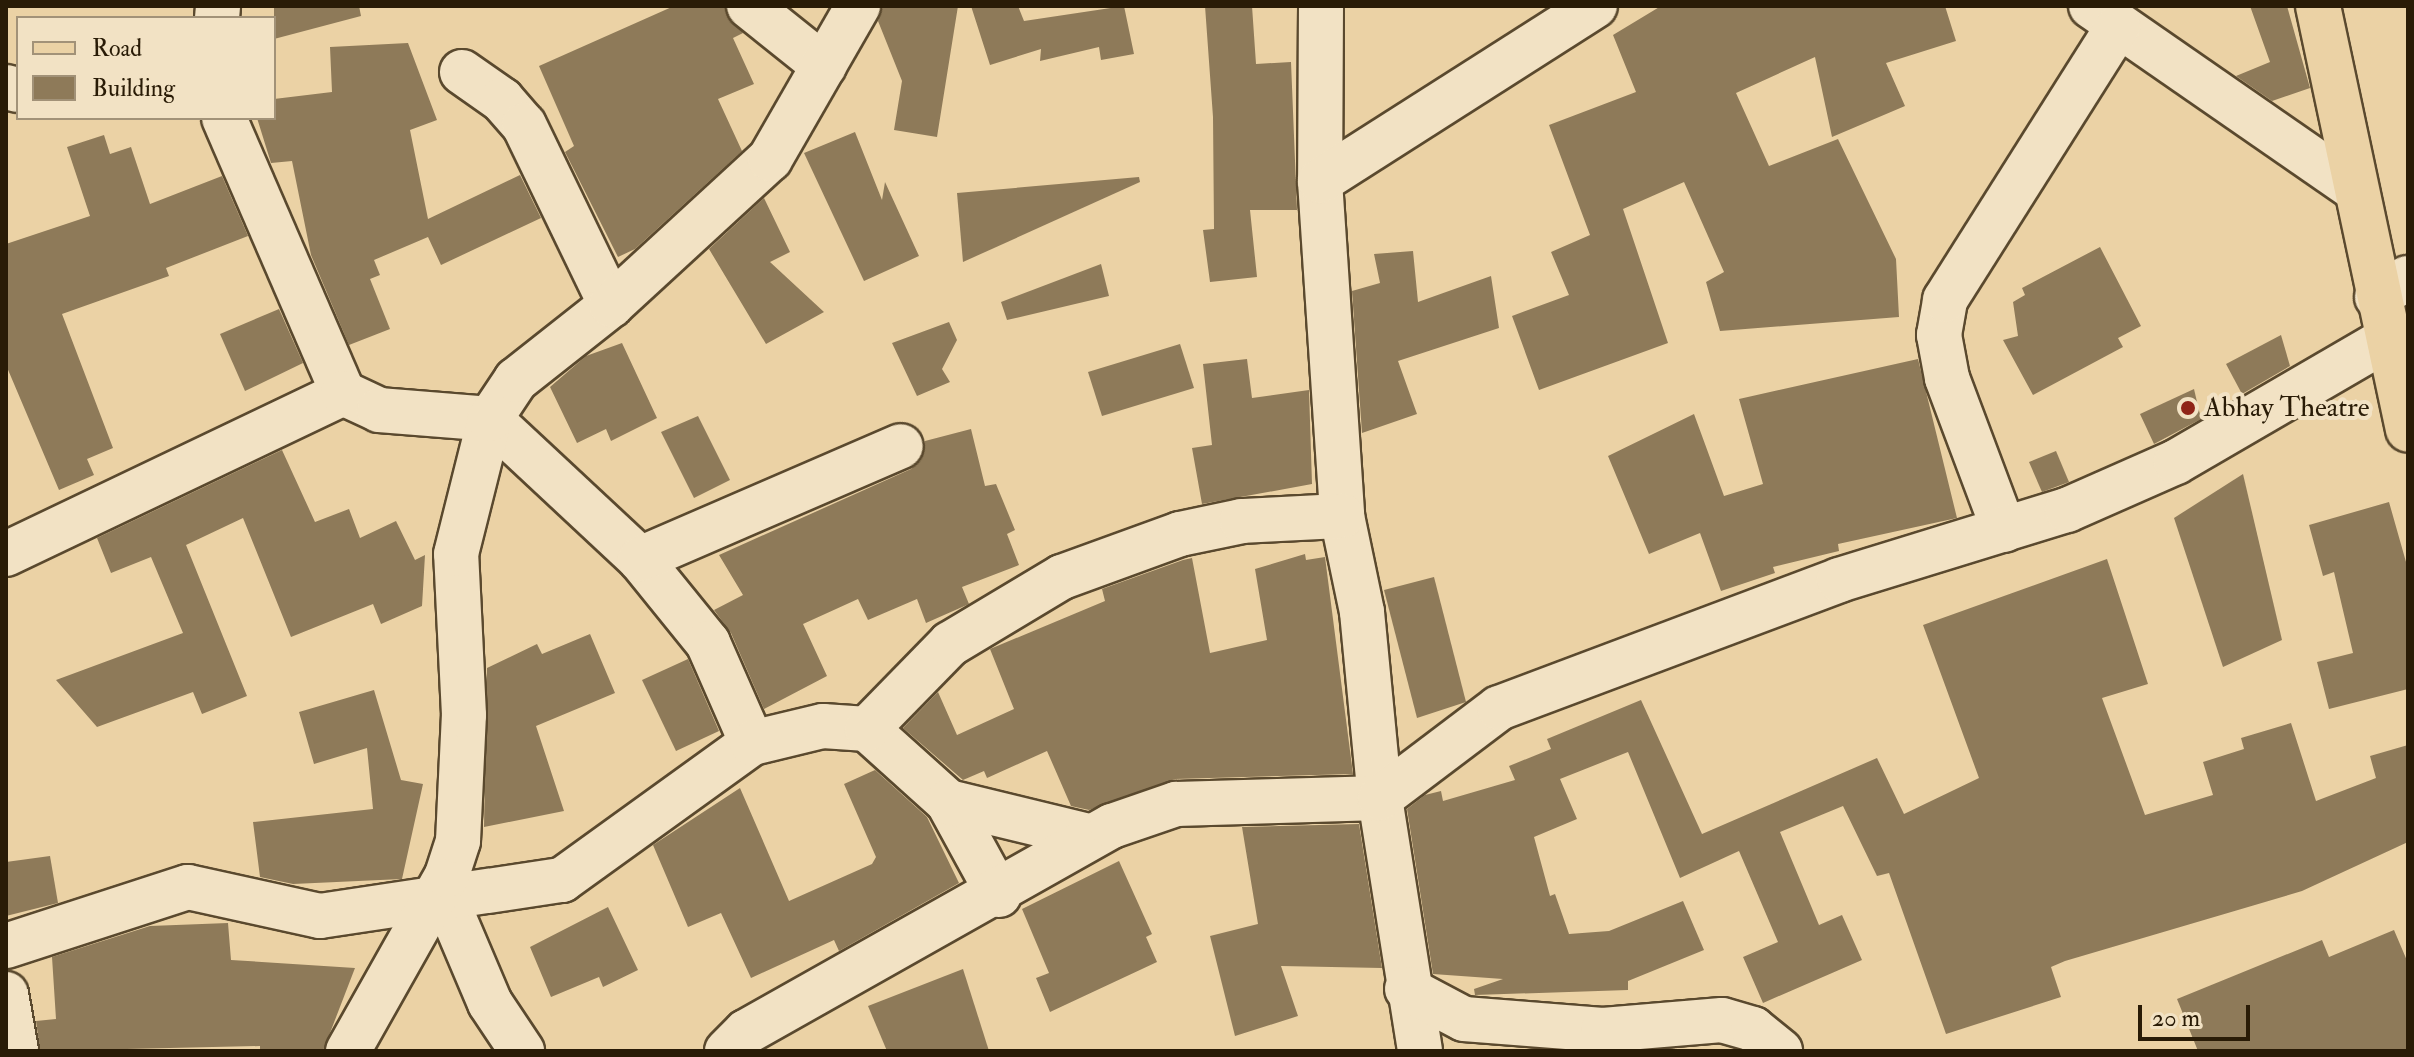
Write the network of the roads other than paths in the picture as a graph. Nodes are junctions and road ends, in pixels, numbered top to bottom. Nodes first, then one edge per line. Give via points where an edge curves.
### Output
1 (749, 6) edge
2 (858, 6) edge
3 (1321, 6) edge
4 (1595, 6) edge
5 (2318, 6) edge
6 (2104, 16) edge
7 (824, 66) junction
8 (462, 72) dead end
9 (225, 120) edge
10 (1320, 181) junction
11 (2355, 189) junction
12 (2392, 287) edge
13 (611, 305) junction
14 (2387, 339) junction
15 (343, 393) junction
16 (490, 419) junction
17 (2408, 430) edge
18 (901, 446) dead end
19 (1342, 516) junction
20 (2004, 530) junction
21 (6, 554) edge
22 (640, 559) junction
23 (867, 729) junction
24 (752, 743) junction
25 (1380, 798) junction
26 (948, 802) junction
27 (1089, 836) junction
28 (999, 895) junction
29 (436, 899) junction
30 (6, 946) edge
31 (1407, 989) junction
32 (6, 994) edge
33 (16, 1051) edge
34 (348, 1051) edge
35 (522, 1051) edge
36 (727, 1051) edge
37 (1420, 1051) edge
38 (1780, 1051) edge

1 - 7 street
2 - 7 street
3 - 10 street
4 - 10 street
5 - 11 main road
6 - 11 street
6 - 20 street via 1945,300 1939,335 1947,378
7 - 13 street via 770,159
8 - 13 street via 502,100 524,125
9 - 15 street
10 - 19 street
11 - 12 main road
12 - 14 main road
13 - 16 street via 516,380
14 - 17 main road
14 - 20 street via 2176,462 2067,510
15 - 16 street via 379,410
15 - 21 street
16 - 22 street
16 - 29 street via 456,554 464,715 458,841
18 - 22 street
19 - 23 street via 1242,521 1180,534 1062,577 950,644
19 - 25 street via 1362,612
20 - 25 street via 1839,580 1499,708
22 - 24 street via 708,643
23 - 24 street via 823,726
23 - 26 street
24 - 29 street via 562,880
25 - 27 street via 1176,804
25 - 31 street
26 - 27 street
26 - 28 street
27 - 28 street
28 - 36 street via 746,1032
29 - 30 street via 320,916 188,887
29 - 34 street
29 - 35 street via 490,1003
31 - 37 street
31 - 38 street via 1464,1019 1603,1030 1722,1020 1753,1029
32 - 33 street

